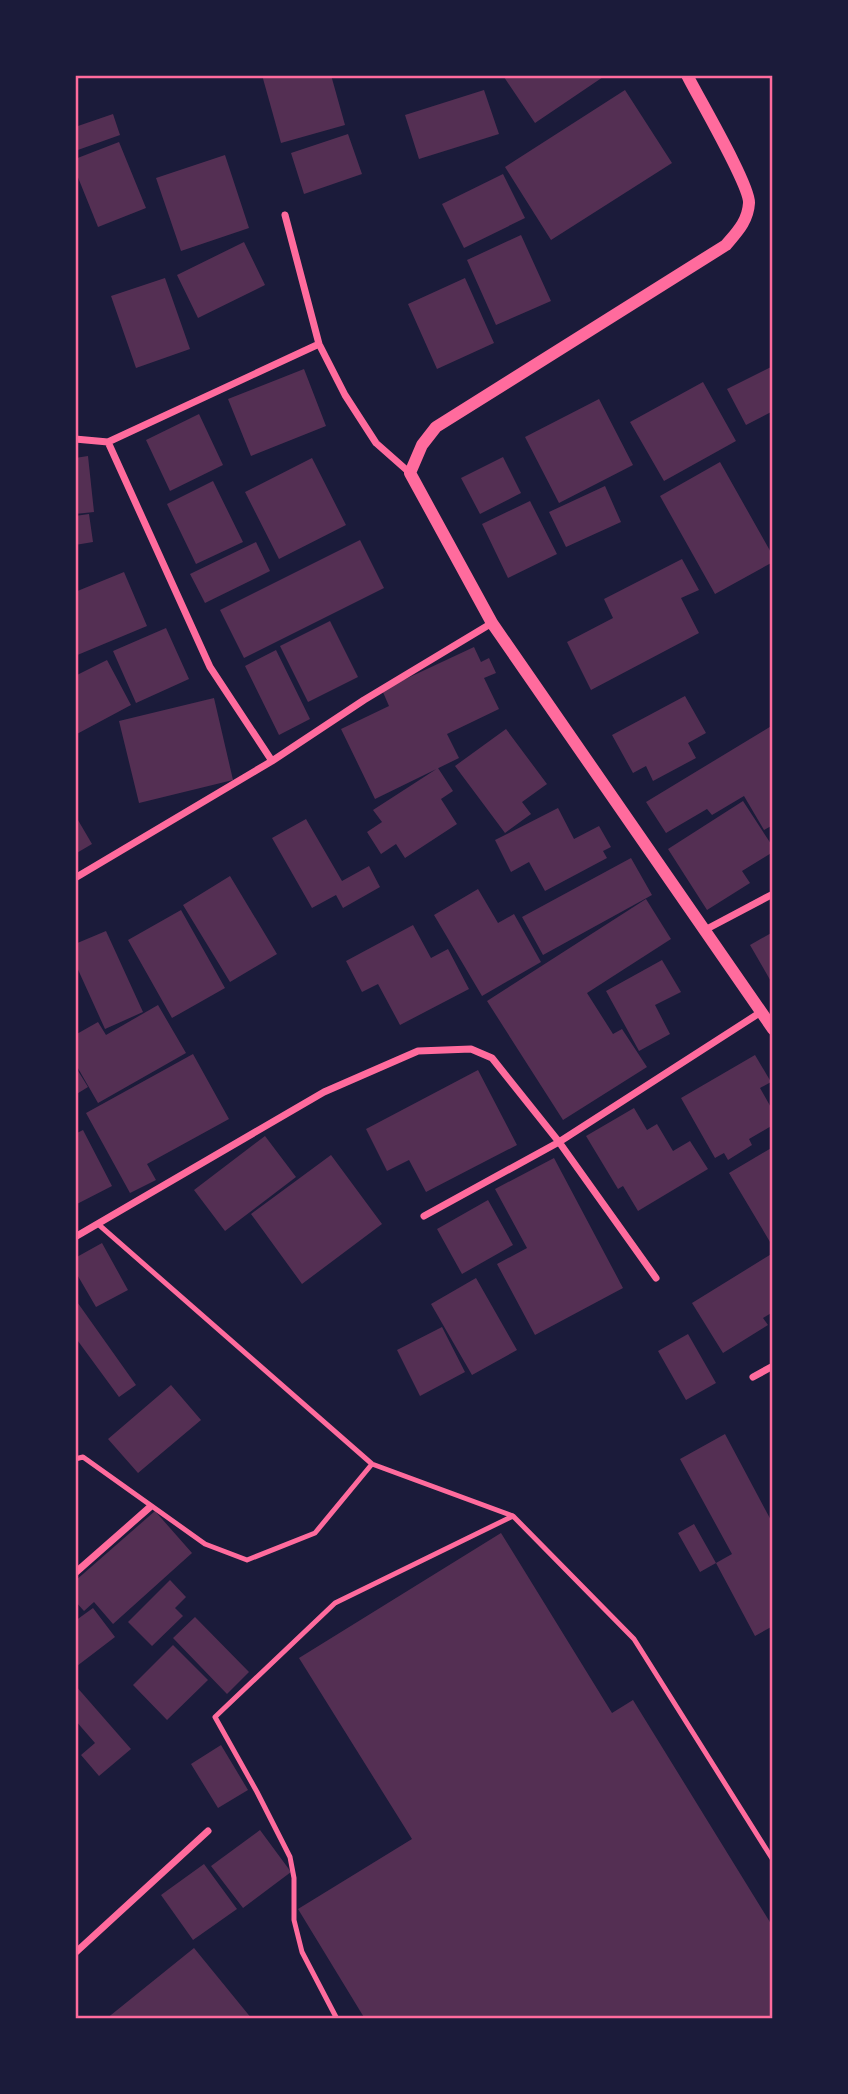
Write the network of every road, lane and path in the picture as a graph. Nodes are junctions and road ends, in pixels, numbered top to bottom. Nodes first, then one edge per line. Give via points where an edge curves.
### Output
1 (687, 75) edge
2 (285, 215) dead end
3 (319, 344) junction
4 (75, 439) edge
5 (108, 442) junction
6 (410, 473) junction
7 (492, 623) junction
8 (272, 761) junction
9 (75, 878) edge
10 (773, 894) edge
11 (703, 931) junction
12 (761, 1012) junction
13 (773, 1029) edge
14 (559, 1142) junction
15 (424, 1216) dead end
16 (98, 1224) junction
17 (75, 1237) edge
18 (656, 1278) dead end
19 (773, 1366) edge
20 (753, 1377) dead end
21 (75, 1459) edge
22 (372, 1464) junction
23 (150, 1507) junction
24 (513, 1516) junction
25 (75, 1573) edge
26 (208, 1831) dead end
27 (773, 1860) edge
28 (75, 1952) edge
29 (337, 2019) edge

1 - 6 street via 749,201 744,224 726,245 436,428 422,445
2 - 3 street
3 - 5 street
3 - 6 street via 376,443
4 - 5 street
5 - 8 street via 209,667
6 - 7 street
7 - 8 street
7 - 11 street
8 - 9 street
10 - 11 street
11 - 12 street
12 - 13 street
12 - 14 street
14 - 15 street
14 - 16 street via 492,1058 471,1049 418,1051 324,1092
14 - 18 street
16 - 17 street
16 - 22 lane
19 - 20 street
21 - 23 lane via 83,1457
22 - 23 lane via 315,1533 247,1560 205,1544
22 - 24 lane
23 - 25 street
24 - 27 lane via 634,1640
24 - 29 lane via 335,1603 215,1717 289,1857 295,1878 294,1920 302,1952
26 - 28 street

